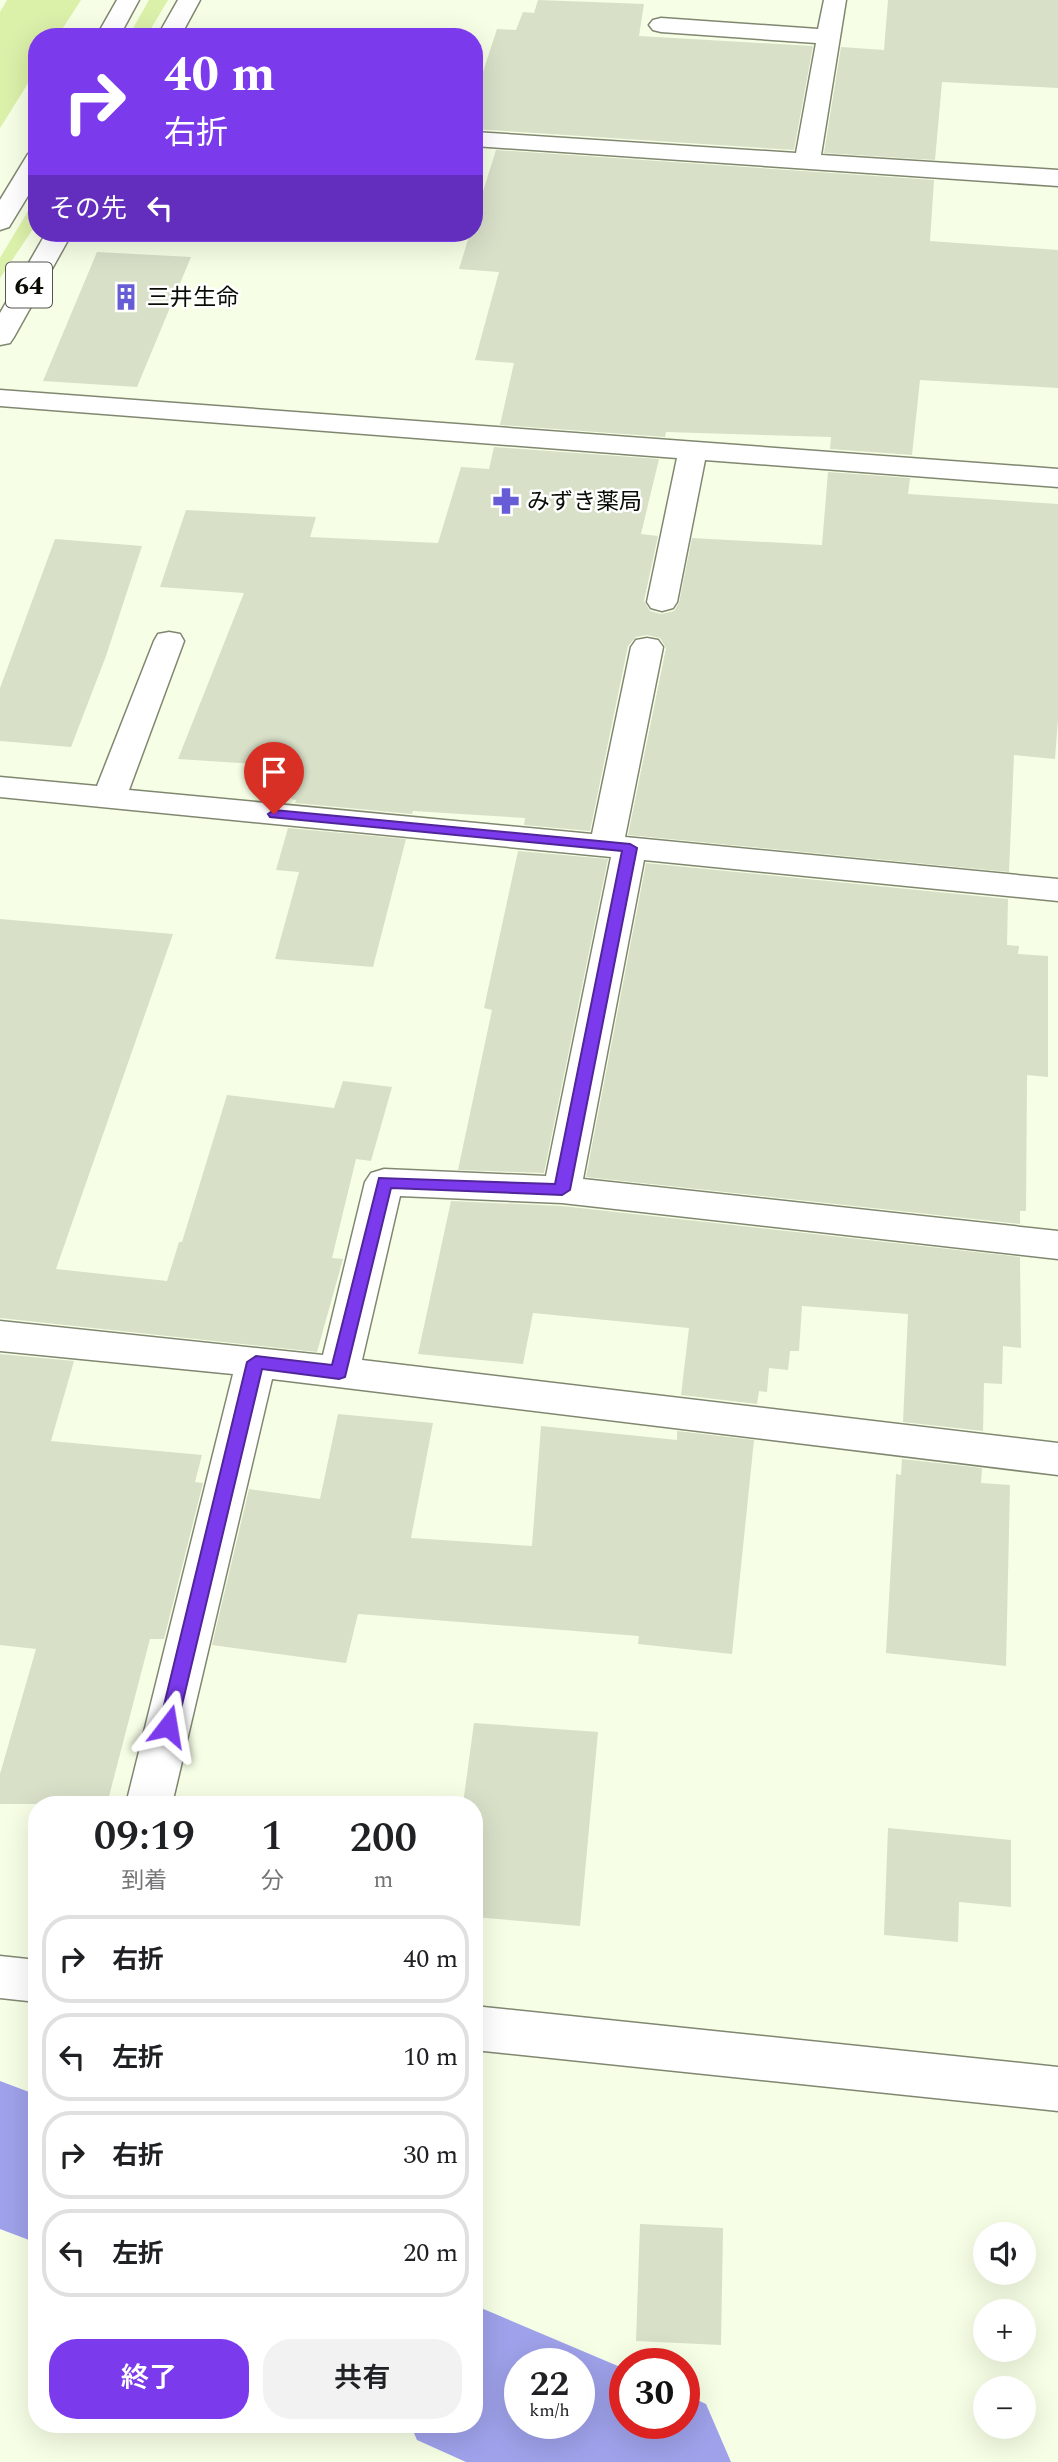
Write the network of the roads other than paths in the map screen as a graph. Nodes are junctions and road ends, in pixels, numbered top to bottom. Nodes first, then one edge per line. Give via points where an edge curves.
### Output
1 (128, 0) edge
2 (189, 0) edge
3 (835, 0) edge
4 (661, 25) dead end
5 (112, 28) edge
6 (174, 28) edge
7 (829, 37) junction
8 (483, 140) edge
9 (807, 162) junction
10 (28, 174) edge
11 (1058, 178) edge
12 (0, 222) edge
13 (54, 242) edge
14 (0, 337) edge
15 (0, 398) edge
16 (693, 449) junction
17 (1058, 478) edge
18 (662, 603) dead end
19 (169, 641) dead end
20 (647, 647) dead end
21 (0, 787) edge
22 (108, 798) junction
23 (618, 847) junction
24 (1058, 890) edge
25 (562, 1190) junction
26 (1058, 1245) edge
27 (0, 1336) edge
28 (256, 1362) junction
29 (339, 1372) junction
30 (1058, 1459) edge
31 (151, 1796) edge
32 (0, 1977) edge
33 (28, 1980) edge
34 (483, 2029) edge
35 (1058, 2089) edge

1 - 5 street
2 - 6 street
3 - 7 street
4 - 7 street
7 - 9 street
8 - 9 street
9 - 11 street
10 - 12 street, 64
13 - 14 street, 64
15 - 16 street
16 - 17 street
16 - 18 street
19 - 22 street
20 - 23 street
21 - 22 street
22 - 23 street
23 - 24 street
23 - 25 street
25 - 26 street
25 - 29 street via 384,1182
27 - 28 street
28 - 29 street
28 - 31 street
29 - 30 street
32 - 33 street
34 - 35 street

